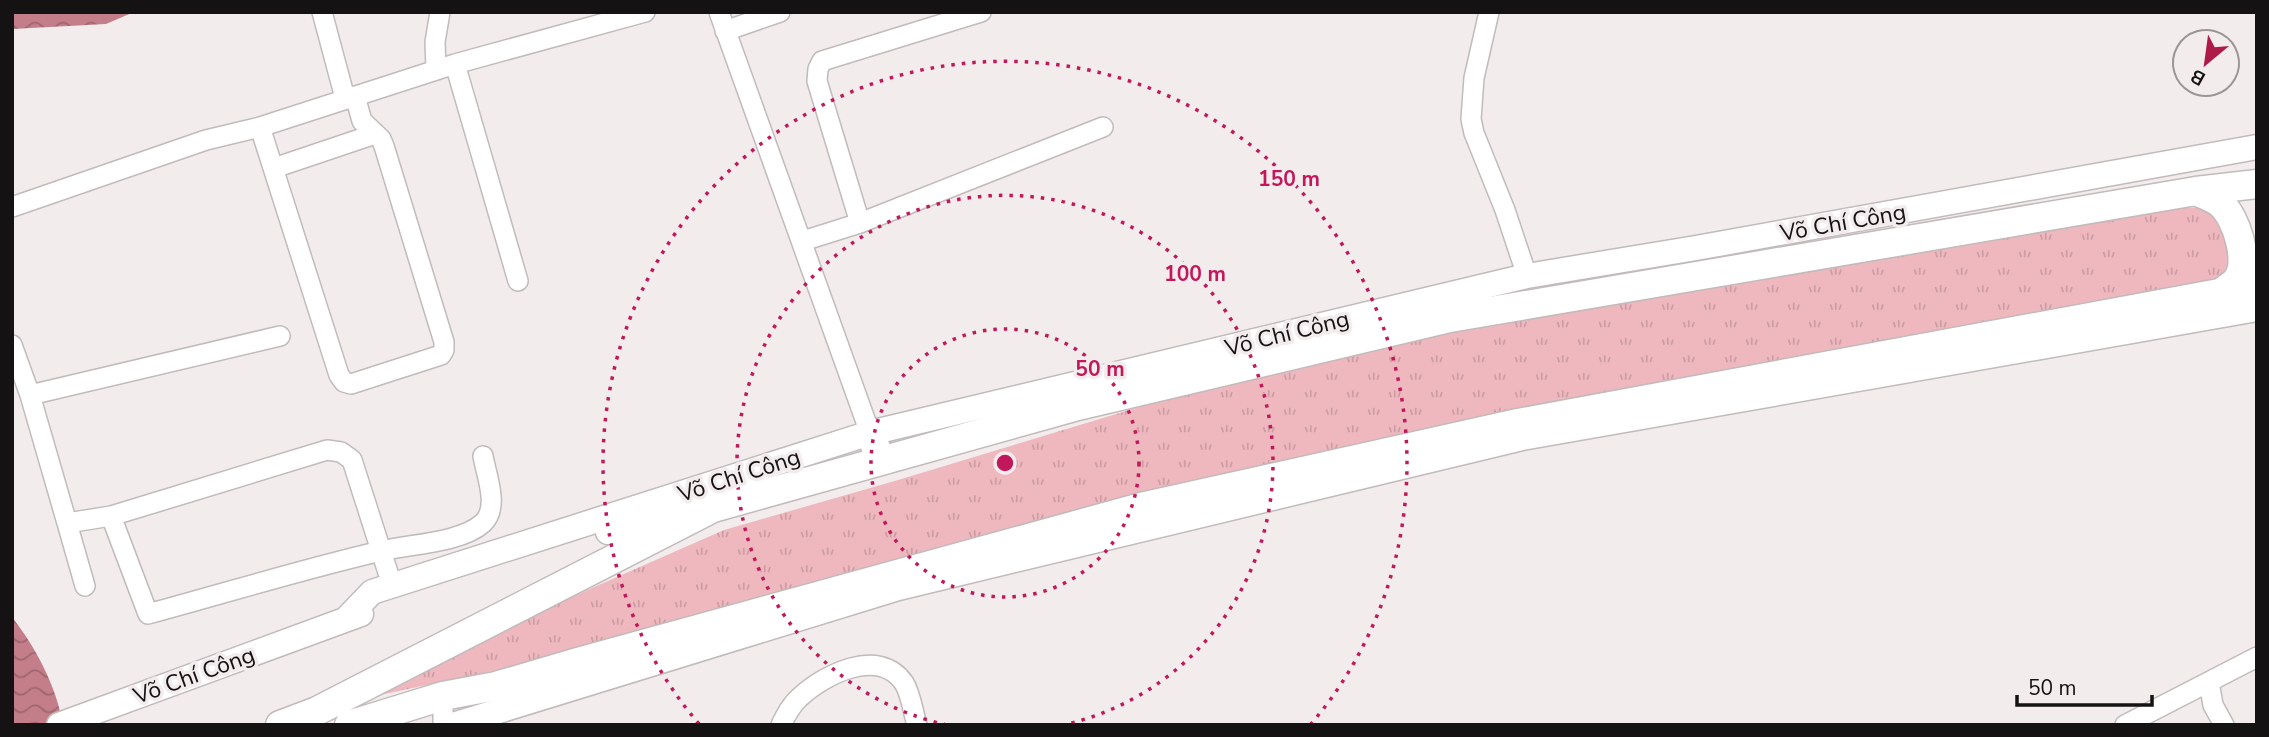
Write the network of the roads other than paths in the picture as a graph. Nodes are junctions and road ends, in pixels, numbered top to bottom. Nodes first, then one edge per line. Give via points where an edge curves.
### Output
1 (322, 12) edge
2 (440, 12) edge
3 (645, 12) edge
4 (780, 12) edge
5 (981, 12) edge
6 (1489, 12) edge
7 (722, 21) edge
8 (919, 21) edge
9 (455, 64) junction
10 (436, 70) junction
11 (350, 97) junction
12 (260, 127) junction
13 (1103, 127) dead end
14 (375, 134) junction
15 (2257, 146) edge
16 (274, 168) junction
17 (2257, 184) edge
18 (2196, 191) junction
19 (12, 207) edge
20 (860, 223) junction
21 (803, 241) junction
22 (1527, 276) junction
23 (518, 281) dead end
24 (2257, 286) edge
25 (2221, 293) junction
26 (2257, 309) edge
27 (280, 336) dead end
28 (12, 345) edge
29 (30, 395) junction
30 (870, 433) junction
31 (483, 456) dead end
32 (881, 461) junction
33 (713, 508) junction
34 (111, 516) junction
35 (67, 523) junction
36 (380, 551) junction
37 (392, 585) junction
38 (85, 586) dead end
39 (347, 618) junction
40 (2257, 657) edge
41 (2208, 682) junction
42 (443, 696) junction
43 (59, 725) edge
44 (280, 725) edge
45 (349, 725) edge
46 (443, 725) edge
47 (453, 725) edge
48 (781, 725) edge
49 (917, 725) edge
50 (2125, 725) edge
51 (2224, 725) edge

1 - 11 street
2 - 10 street
3 - 9 street
4 - 7 street
5 - 8 street
6 - 22 street via 1474,78 1471,119
7 - 21 street
8 - 20 street via 822,61 818,69 817,81
9 - 10 street
9 - 23 street
10 - 11 street
11 - 12 street
11 - 14 street
12 - 16 street
12 - 19 street via 206,140
13 - 20 street
14 - 16 street
14 - 16 street via 384,146 444,342 441,355 351,384 344,382
15 - 22 main road, Võ Chí Công
17 - 18 highway, Võ Chí Công
18 - 25 highway via 2230,213 2241,246 2243,265 2238,278
18 - 32 highway, Võ Chí Công via 1450,318 1074,407
20 - 21 street
21 - 30 street
22 - 30 main road, Võ Chí Công
24 - 25 highway
25 - 42 highway via 1518,423 1141,507 496,686
26 - 47 main road via 1522,438 898,589
27 - 29 street
28 - 29 street
29 - 35 street
30 - 32 highway
30 - 37 main road, Võ Chí Công
31 - 36 street via 492,502 484,522 463,535
32 - 33 highway, Võ Chí Công
33 - 39 main road, Võ Chí Công via 598,534
33 - 44 highway, Võ Chí Công via 317,711
34 - 35 street
34 - 36 street via 148,614
34 - 36 street via 327,450 352,460
35 - 38 street
36 - 37 street
37 - 39 main road, Võ Chí Công via 372,592
39 - 43 main road, Võ Chí Công
40 - 41 street
41 - 50 street
41 - 51 street
42 - 45 highway
42 - 46 street
48 - 49 street via 797,699 820,680 852,667 878,666 904,684

